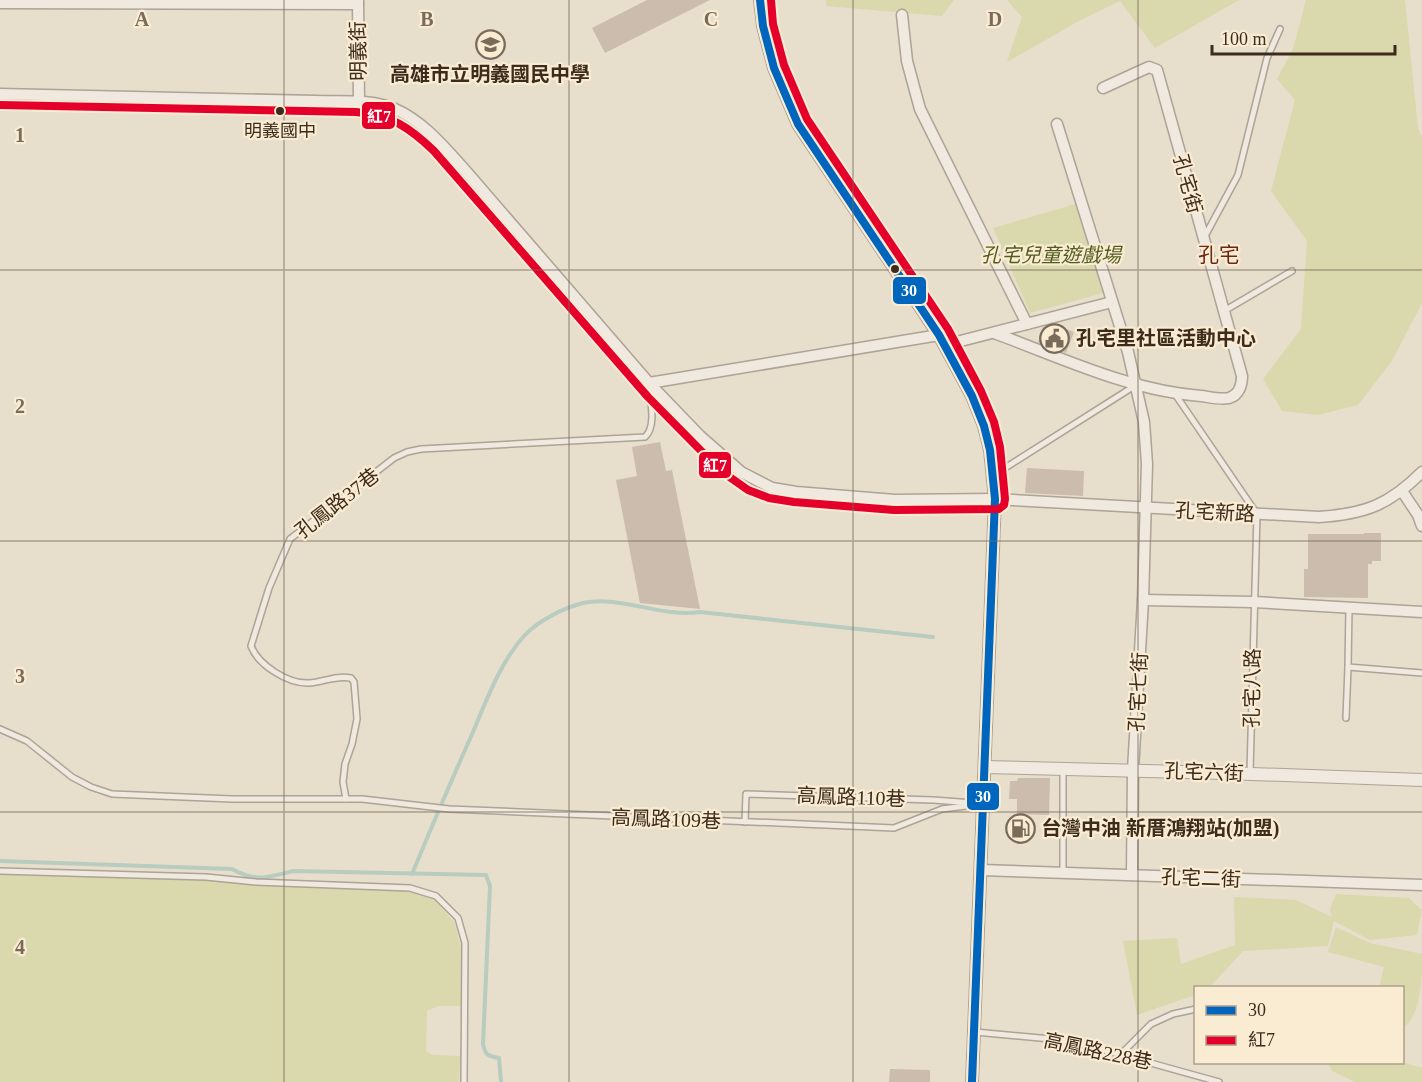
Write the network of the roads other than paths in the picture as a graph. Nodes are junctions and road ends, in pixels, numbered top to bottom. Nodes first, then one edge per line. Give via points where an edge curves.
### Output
1 (760, 0) edge
2 (358, 2) edge
3 (0, 3) edge
4 (902, 15) dead end
5 (1280, 29) dead end
6 (1103, 88) dead end
7 (0, 94) edge
8 (359, 103) junction
9 (1057, 124) dead end
10 (1203, 240) junction
11 (1292, 271) dead end
12 (1112, 302) junction
13 (1224, 311) junction
14 (1027, 324) junction
15 (994, 333) junction
16 (942, 340) junction
17 (649, 383) junction
18 (1136, 385) junction
19 (1175, 394) junction
20 (1422, 472) edge
21 (993, 476) junction
22 (1402, 491) junction
23 (995, 500) junction
24 (1145, 509) junction
25 (1257, 514) junction
26 (1422, 526) edge
27 (1143, 600) junction
28 (1254, 602) junction
29 (1350, 606) junction
30 (1422, 612) edge
31 (1348, 667) junction
32 (1422, 672) edge
33 (1346, 718) dead end
34 (0, 729) edge
35 (985, 767) junction
36 (1063, 768) junction
37 (1133, 770) junction
38 (1250, 774) junction
39 (1422, 780) edge
40 (346, 799) junction
41 (983, 804) junction
42 (745, 822) junction
43 (981, 870) junction
44 (0, 871) edge
45 (1063, 873) junction
46 (1132, 875) junction
47 (1422, 885) edge
48 (1194, 1009) edge
49 (975, 1032) junction
50 (1121, 1054) junction
51 (464, 1082) edge
52 (972, 1082) edge
53 (1219, 1082) edge

1 - 16 street via 774,68 798,124
2 - 3 street
2 - 8 street, 明義街
4 - 14 street via 907,61 920,109
5 - 10 lane via 1267,57 1238,175
6 - 10 street, 孔宅街 via 1149,67 1157,70
7 - 8 street, 孔宅新路
8 - 17 street, 孔宅新路 via 395,109 436,139
9 - 12 street
10 - 13 street, 孔宅街
11 - 13 lane
12 - 14 street
12 - 18 street
13 - 19 street, 孔宅街 via 1242,385 1228,398
14 - 15 street
15 - 16 street
15 - 18 street, 孔宅街
16 - 17 street
16 - 21 street via 984,426
17 - 23 street, 孔宅新路 via 728,463 772,488 895,500
17 - 40 lane, 孔鳳路37巷 via 651,426 645,438 407,452 290,539 268,588 251,646 265,664 286,678 304,683 344,677 354,682 357,719 345,764
18 - 19 street, 孔宅街
18 - 21 lane
18 - 24 street via 1144,422
19 - 25 lane
20 - 22 street, 孔宅新路
21 - 23 street
22 - 25 street, 孔宅新路 via 1350,515 1319,518
22 - 26 street
23 - 24 street, 孔宅新路
23 - 35 street
24 - 25 street, 孔宅新路
24 - 27 street, 孔宅七街
25 - 28 lane, 孔宅八路
27 - 28 street
27 - 37 street, 孔宅七街
28 - 29 street
28 - 38 lane, 孔宅八路
29 - 30 street
29 - 31 lane
31 - 32 lane
31 - 33 lane
34 - 40 lane via 27,741 72,777 112,794
35 - 36 street, 孔宅六街
35 - 41 street
36 - 37 street, 孔宅六街
36 - 45 lane
37 - 38 street, 孔宅六街
37 - 46 street, 孔宅七街
38 - 39 street, 孔宅六街
40 - 42 lane, 高鳳路109巷 via 449,809
41 - 42 lane, 高鳳路109巷 via 942,809 894,828
41 - 42 lane, 高鳳路110巷 via 746,794
41 - 43 street
43 - 45 street, 孔宅二街
43 - 49 street
44 - 51 lane via 410,888 436,896 458,918 465,943
45 - 46 street, 孔宅二街
46 - 47 street, 孔宅二街
48 - 50 lane via 1151,1024
49 - 50 lane, 高鳳路228巷 via 1051,1039
49 - 52 street
50 - 53 lane, 高鳳路228巷

